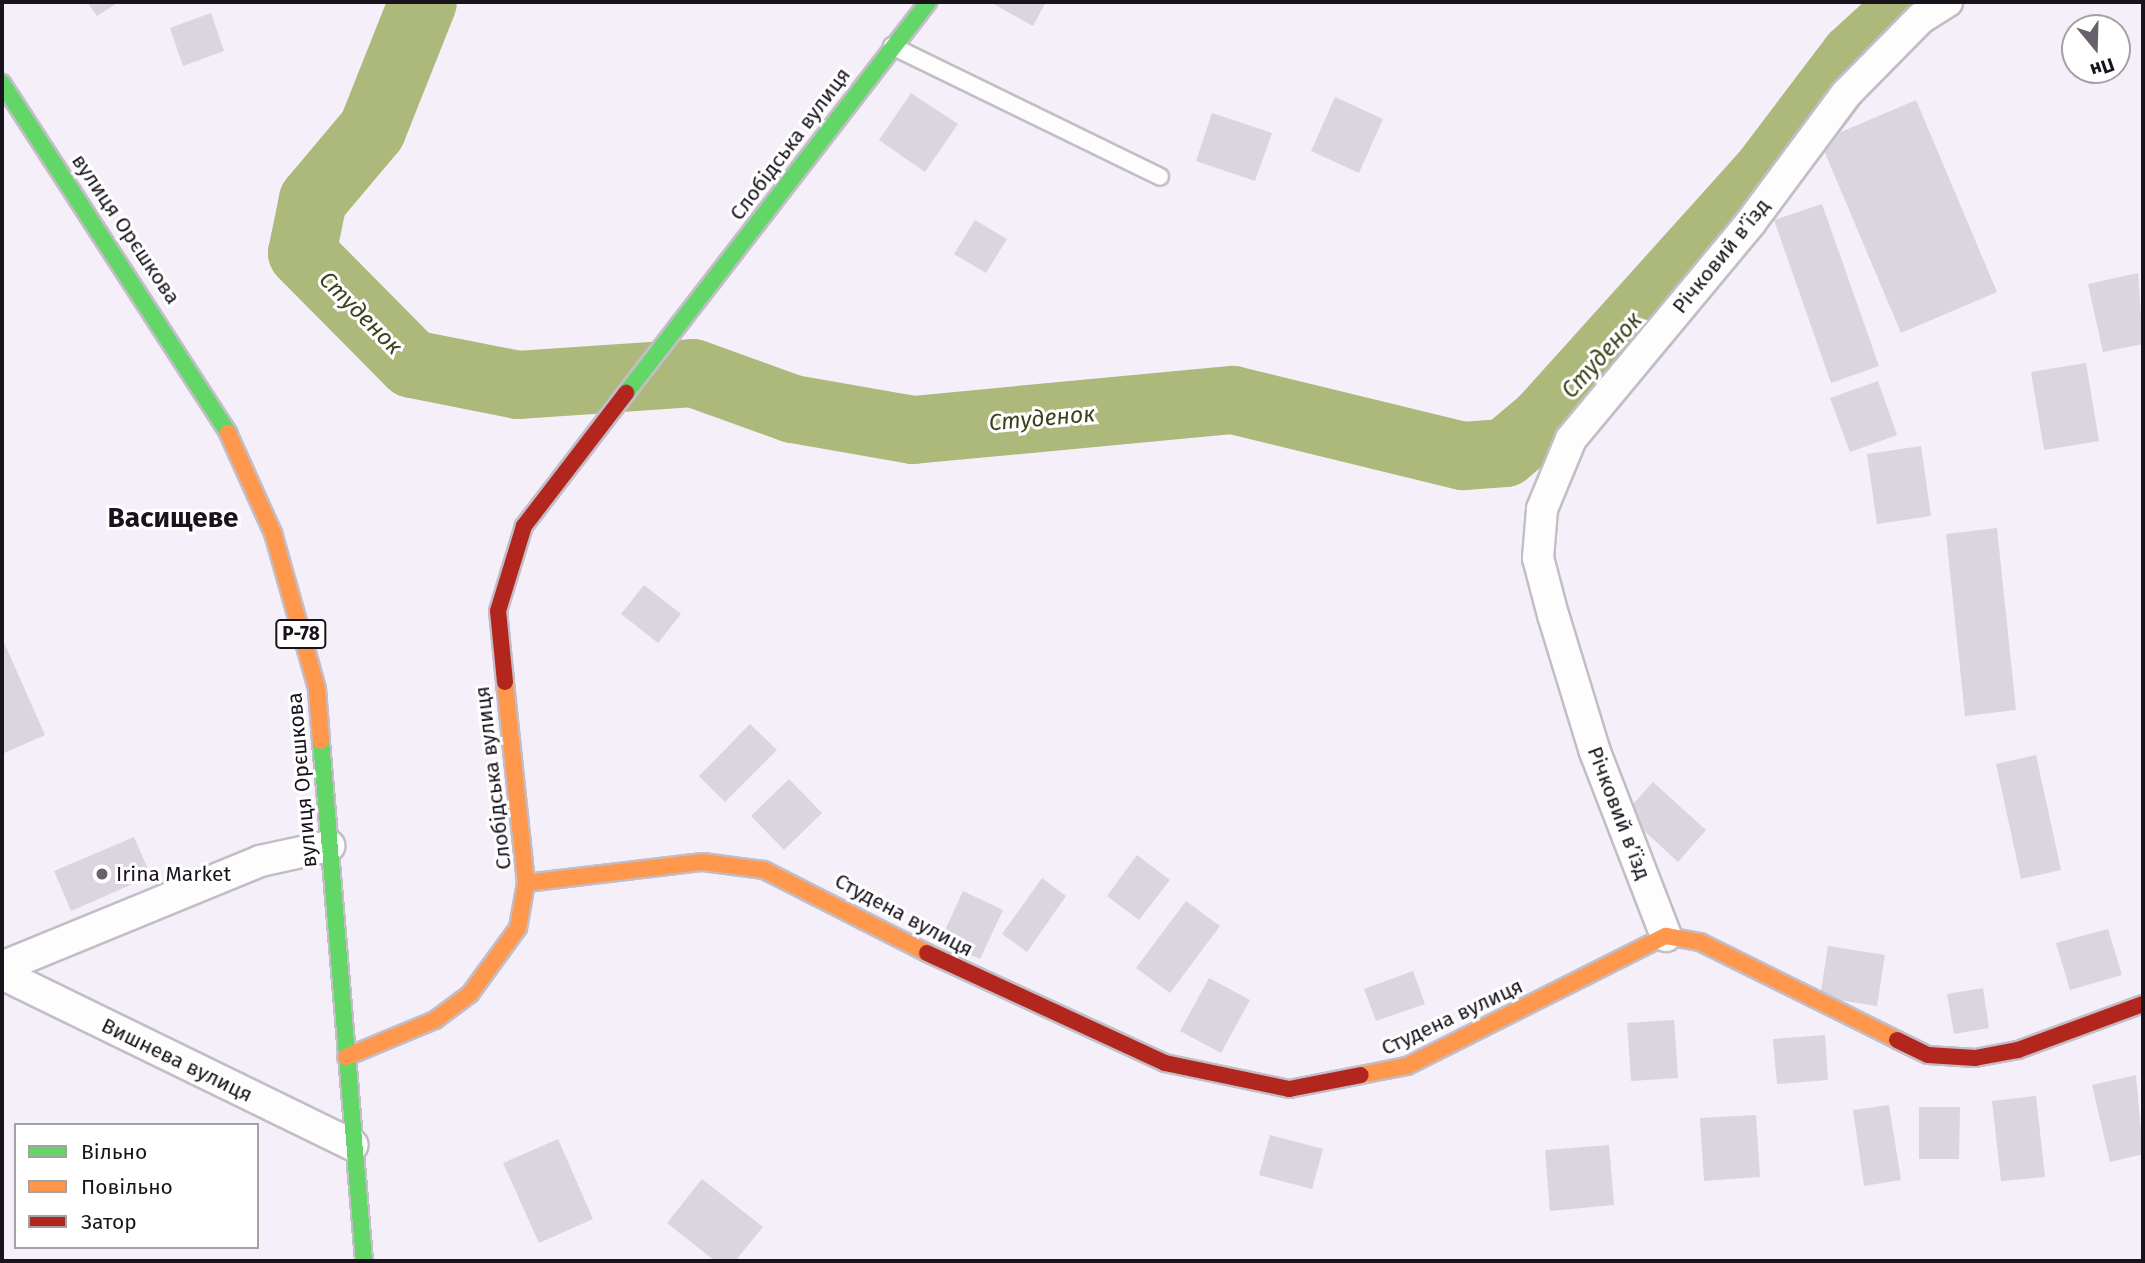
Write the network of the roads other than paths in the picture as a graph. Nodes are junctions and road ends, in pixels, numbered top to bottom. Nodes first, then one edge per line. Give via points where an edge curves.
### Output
1 (928, 2) edge
2 (1947, 2) edge
3 (892, 46) junction
4 (2, 83) edge
5 (1160, 177) dead end
6 (329, 846) junction
7 (526, 883) junction
8 (1666, 936) junction
9 (2, 967) edge
10 (2, 974) edge
11 (2143, 1004) edge
12 (346, 1057) junction
13 (353, 1145) junction
14 (365, 1261) edge

1 - 3 street, Слобідська вулиця
2 - 8 street, Річковий в’їзд via 1921,18 1846,94 1751,222 1571,439 1542,509 1538,558 1553,615 1595,752
3 - 5 lane
3 - 7 street, Слобідська вулиця via 524,526 503,582 498,640
4 - 6 street, вулиця Орєшкова / Р-78 via 216,407 273,533 317,689
6 - 9 street via 260,861
6 - 12 street, вулиця Орєшкова / Р-78
7 - 8 street, Студена вулиця via 703,862 764,870 1021,1000 1165,1063 1289,1089 1407,1066
7 - 12 street, Слобідська вулиця via 518,928 500,961 470,993 435,1020
8 - 11 street via 1700,942 1928,1055 1975,1058 2018,1049
10 - 13 street, Вишнева вулиця
12 - 13 street, вулиця Орєшкова / Р-78
13 - 14 street, вулиця Орєшкова / Р-78

